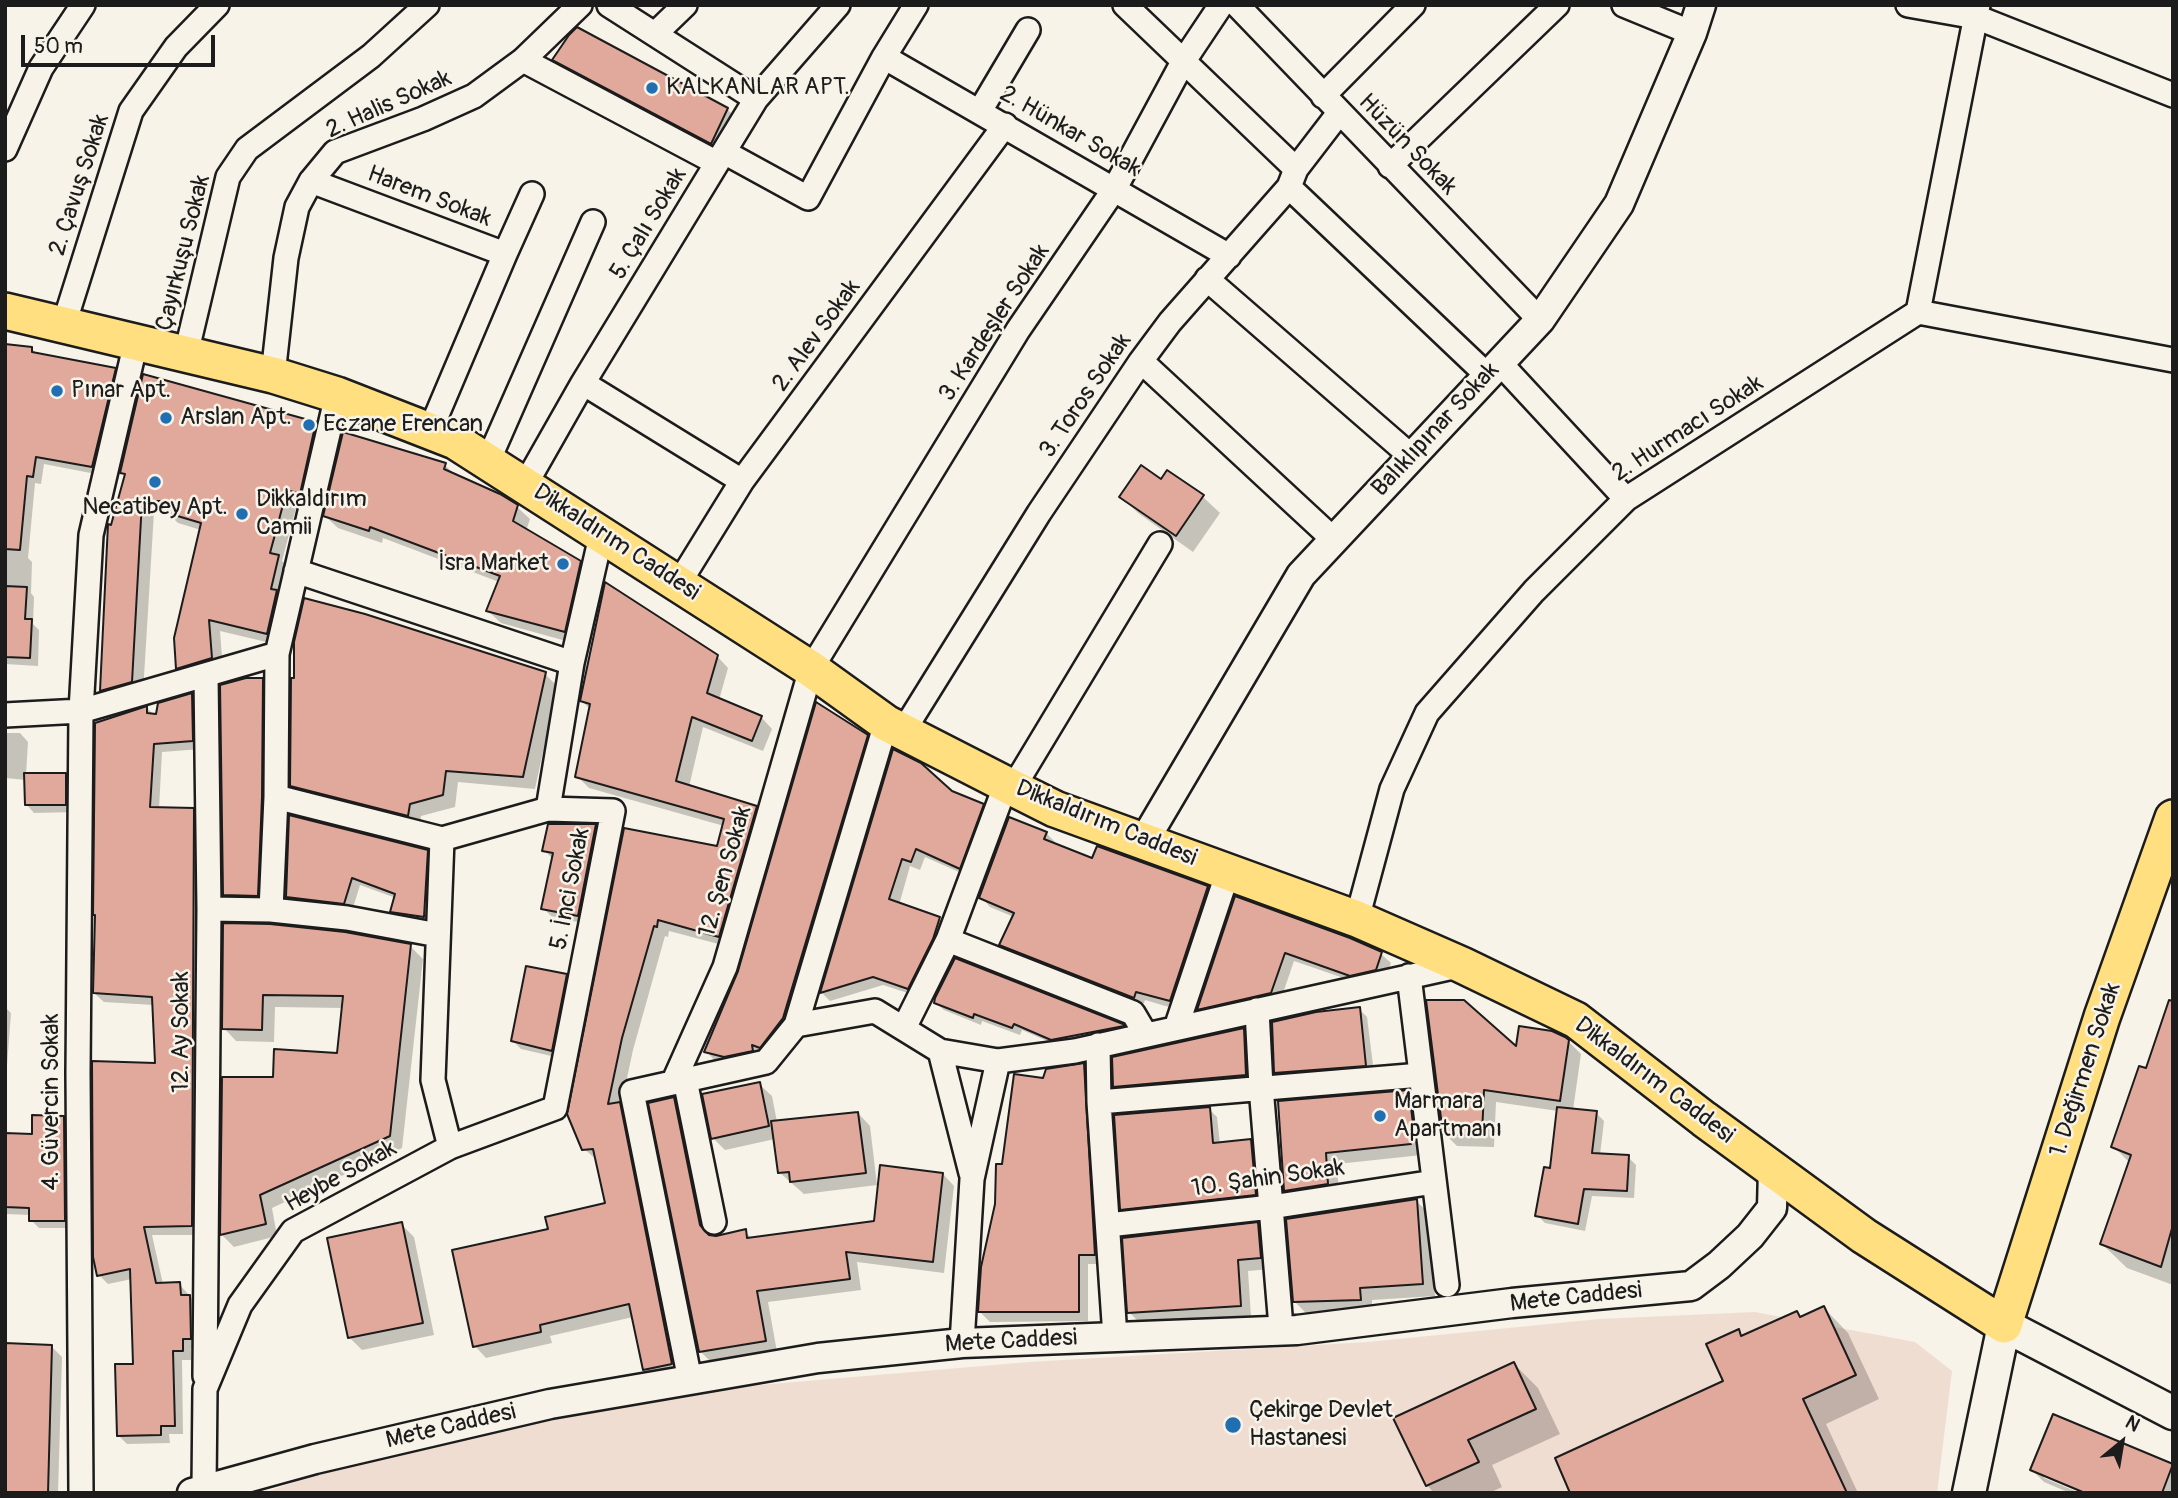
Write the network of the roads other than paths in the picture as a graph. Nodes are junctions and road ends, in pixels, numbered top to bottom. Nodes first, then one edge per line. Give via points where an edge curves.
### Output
1 (83, 5) edge
2 (217, 5) edge
3 (427, 5) edge
4 (580, 5) edge
5 (609, 5) edge
6 (685, 5) edge
7 (838, 5) edge
8 (916, 5) edge
9 (1125, 5) edge
10 (1222, 5) edge
11 (1237, 5) edge
12 (1557, 5) edge
13 (1623, 5) edge
14 (1701, 5) edge
15 (1908, 5) edge
16 (1410, 6) edge
17 (1977, 11) edge
18 (1028, 30) dead end
19 (1692, 33) junction
20 (655, 34) junction
21 (884, 57) junction
22 (523, 60) junction
23 (1183, 62) junction
24 (2173, 95) edge
25 (1323, 96) junction
26 (756, 99) junction
27 (980, 111) junction
28 (1339, 113) junction
29 (1005, 125) junction
30 (5, 149) edge
31 (720, 157) junction
32 (1390, 166) junction
33 (1293, 178) junction
34 (311, 181) junction
35 (1115, 188) junction
36 (532, 194) dead end
37 (593, 222) dead end
38 (505, 254) junction
39 (1229, 256) junction
40 (1207, 279) junction
41 (5, 311) edge
42 (1918, 312) junction
43 (1540, 320) junction
44 (64, 324) junction
45 (136, 342) junction
46 (186, 354) junction
47 (2173, 360) edge
48 (1141, 361) junction
49 (1494, 370) junction
50 (273, 375) junction
51 (583, 383) junction
52 (337, 395) junction
53 (430, 431) junction
54 (1412, 457) junction
55 (488, 461) junction
56 (742, 481) junction
57 (525, 485) junction
58 (1626, 499) junction
59 (601, 536) junction
60 (1334, 539) junction
61 (1160, 544) dead end
62 (296, 570) junction
63 (679, 583) junction
64 (277, 654) junction
65 (572, 663) junction
66 (811, 669) junction
67 (206, 676) junction
68 (81, 711) junction
69 (5, 715) edge
70 (895, 727) junction
71 (1009, 786) junction
72 (276, 797) junction
73 (548, 809) junction
74 (2173, 818) edge
75 (442, 839) junction
76 (1144, 841) junction
77 (1228, 872) junction
78 (209, 909) junction
79 (271, 910) junction
80 (1357, 919) junction
81 (438, 935) junction
82 (948, 940) junction
83 (1462, 965) junction
84 (1409, 976) junction
85 (1257, 1010) junction
86 (796, 1025) junction
87 (904, 1028) junction
88 (1176, 1028) junction
89 (1146, 1035) junction
90 (1097, 1045) junction
91 (940, 1051) junction
92 (998, 1061) junction
93 (1421, 1075) junction
94 (679, 1082) junction
95 (1261, 1087) junction
96 (1099, 1102) junction
97 (555, 1108) joint
98 (450, 1147) junction
99 (1773, 1169) junction
100 (972, 1178) junction
101 (1434, 1182) junction
102 (1271, 1207) junction
103 (714, 1222) dead end
104 (1108, 1225) junction
105 (1447, 1285) dead end
106 (1280, 1315) dead end
107 (2004, 1325) junction
108 (1115, 1337) junction
109 (962, 1343) junction
110 (690, 1380) junction
111 (205, 1389) junction
112 (2173, 1413) edge
113 (198, 1490) edge
114 (80, 1493) edge
115 (1969, 1493) edge

1 - 30 street via 41,68
2 - 44 street, 2. Çavuş Sokak via 176,47 131,111
3 - 46 street, Çayırkuşu Sokak via 371,56 247,149 229,177
4 - 22 street, 2. Halis Sokak
5 - 20 street
6 - 20 street
7 - 26 street, 5. Çalı Sokak
8 - 21 street
9 - 23 street
10 - 23 street, 3. Kardeşler Sokak
11 - 25 street, Hüzün Sokak
12 - 32 street
13 - 19 street
14 - 19 street, Balıklıpınar Sokak
15 - 17 street
16 - 25 street
17 - 24 street
17 - 42 street
18 - 27 street
19 - 43 street, Balıklıpınar Sokak via 1619,204
20 - 26 street
21 - 27 street, 2. Hünkar Sokak
21 - 31 street via 808,198
22 - 31 street
22 - 34 street, 2. Halis Sokak via 474,96 335,152
23 - 33 street
23 - 35 street, 3. Kardeşler Sokak
25 - 28 street, Hüzün Sokak
26 - 31 street, 5. Çalı Sokak
27 - 29 street, 2. Hünkar Sokak
28 - 32 street, Hüzün Sokak
28 - 33 street, 3. Toros Sokak
29 - 35 street, 2. Hünkar Sokak
29 - 56 street, 2. Alev Sokak
31 - 51 street, 5. Çalı Sokak
32 - 43 street, Hüzün Sokak
33 - 39 street, 3. Toros Sokak
33 - 49 street
34 - 38 street, Harem Sokak
34 - 50 street, 2. Halis Sokak via 297,207 286,258
35 - 39 street, 2. Hünkar Sokak
35 - 66 street, 3. Kardeşler Sokak via 1018,330
36 - 38 street
37 - 55 street
38 - 53 street, Harem Sokak
39 - 40 street, 3. Toros Sokak
40 - 48 street, 3. Toros Sokak
40 - 54 street
41 - 44 main road, Dikkaldırım Caddesi
42 - 47 street
42 - 58 street, 2. Hurmacı Sokak
43 - 49 street, Balıklıpınar Sokak
44 - 45 main road, Dikkaldırım Caddesi
45 - 46 main road, Dikkaldırım Caddesi
45 - 68 street, 4. Güvercin Sokak via 91,535
46 - 50 main road, Dikkaldırım Caddesi
48 - 60 street
48 - 70 street, 3. Toros Sokak
49 - 54 street, Balıklıpınar Sokak
49 - 58 street
50 - 52 main road, Dikkaldırım Caddesi
51 - 56 street
51 - 57 street, 5. Çalı Sokak
52 - 53 main road, Dikkaldırım Caddesi
52 - 62 street
53 - 55 main road, Dikkaldırım Caddesi
54 - 60 street, Balıklıpınar Sokak
55 - 57 main road, Dikkaldırım Caddesi
56 - 63 street, 2. Alev Sokak
57 - 59 main road, Dikkaldırım Caddesi
58 - 80 street, 2. Hurmacı Sokak via 1534,590 1427,713 1392,789
59 - 63 main road, Dikkaldırım Caddesi
59 - 65 street, 5. İnci Sokak
60 - 76 street, Balıklıpınar Sokak via 1301,575
61 - 71 street
62 - 64 street
62 - 65 street
63 - 66 main road, Dikkaldırım Caddesi
64 - 67 street
64 - 72 street
65 - 73 street, 5. İnci Sokak
66 - 70 main road, Dikkaldırım Caddesi
66 - 94 street, 12. Şen Sokak via 725,967
67 - 68 street
67 - 78 street, 12. Ay Sokak
68 - 69 street
68 - 114 street, 4. Güvercin Sokak
70 - 71 main road, Dikkaldırım Caddesi
70 - 86 street, 3. Toros Sokak
71 - 76 main road, Dikkaldırım Caddesi via 1055,809
71 - 82 street
72 - 75 street
72 - 79 street
73 - 75 street
73 - 97 street, 5. İnci Sokak via 613,811
74 - 107 main road, 1. Değirmen Sokak via 2102,1017
75 - 81 street
76 - 77 main road, Dikkaldırım Caddesi
77 - 80 main road, Dikkaldırım Caddesi
77 - 88 street
78 - 79 street
78 - 111 street, 12. Ay Sokak
79 - 81 street
80 - 83 main road, Dikkaldırım Caddesi
81 - 98 street via 433,1080
82 - 87 street
82 - 89 street via 1133,1013
83 - 84 street
83 - 99 main road, Dikkaldırım Caddesi via 1576,1020
84 - 85 street
84 - 93 street
85 - 88 street
85 - 95 street
86 - 87 street via 875,1011
86 - 94 street via 766,1062
87 - 91 street
88 - 89 street
89 - 90 street
90 - 92 street
90 - 96 street
91 - 92 street
91 - 100 street
92 - 100 street
93 - 95 street
93 - 101 street
94 - 103 street
94 - 110 street via 632,1092
95 - 96 street
95 - 102 street
96 - 104 street
97 - 98 street, Heybe Sokak
98 - 111 street, Heybe Sokak via 293,1231 240,1305
99 - 107 main road, Dikkaldırım Caddesi via 1864,1236
99 - 108 street, Mete Caddesi via 1772,1208 1750,1236 1691,1286 1297,1330
100 - 109 street
101 - 102 street, 10. Şahin Sokak
101 - 105 street
102 - 104 street, 10. Şahin Sokak
102 - 106 street
104 - 108 street
107 - 112 main road, Dikkaldırım Caddesi
107 - 115 main road
108 - 109 street, Mete Caddesi
109 - 110 street, Mete Caddesi via 818,1358
110 - 113 street, Mete Caddesi via 550,1404
111 - 113 street, Heybe Sokak

